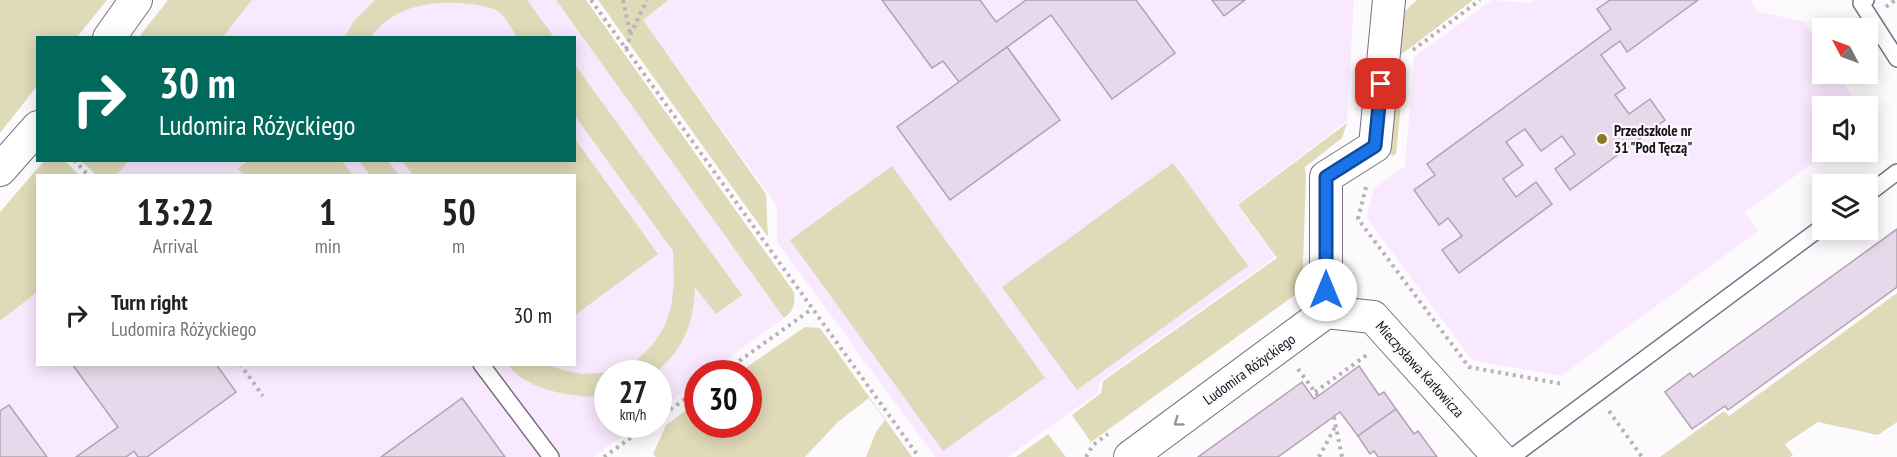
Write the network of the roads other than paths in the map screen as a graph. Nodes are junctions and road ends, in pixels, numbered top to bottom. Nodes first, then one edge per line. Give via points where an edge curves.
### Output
1 (136, 0) edge
2 (1389, 0) edge
3 (1862, 1) edge
4 (110, 36) edge
5 (1897, 59) edge
6 (36, 129) edge
7 (0, 170) edge
8 (1897, 172) edge
9 (1878, 186) edge
10 (1812, 234) edge
11 (1326, 312) junction
12 (483, 366) edge
13 (551, 457) edge
14 (1130, 457) edge
15 (1499, 457) edge
16 (1512, 457) edge

1 - 4 street
2 - 11 street via 1375,146 1326,177
3 - 5 lane
6 - 7 street
8 - 9 lane
10 - 16 lane
11 -> 14 street, Ludomira Różyckiego
11 - 15 street, Mieczysława Karłowicza via 1373,317
12 - 13 lane

